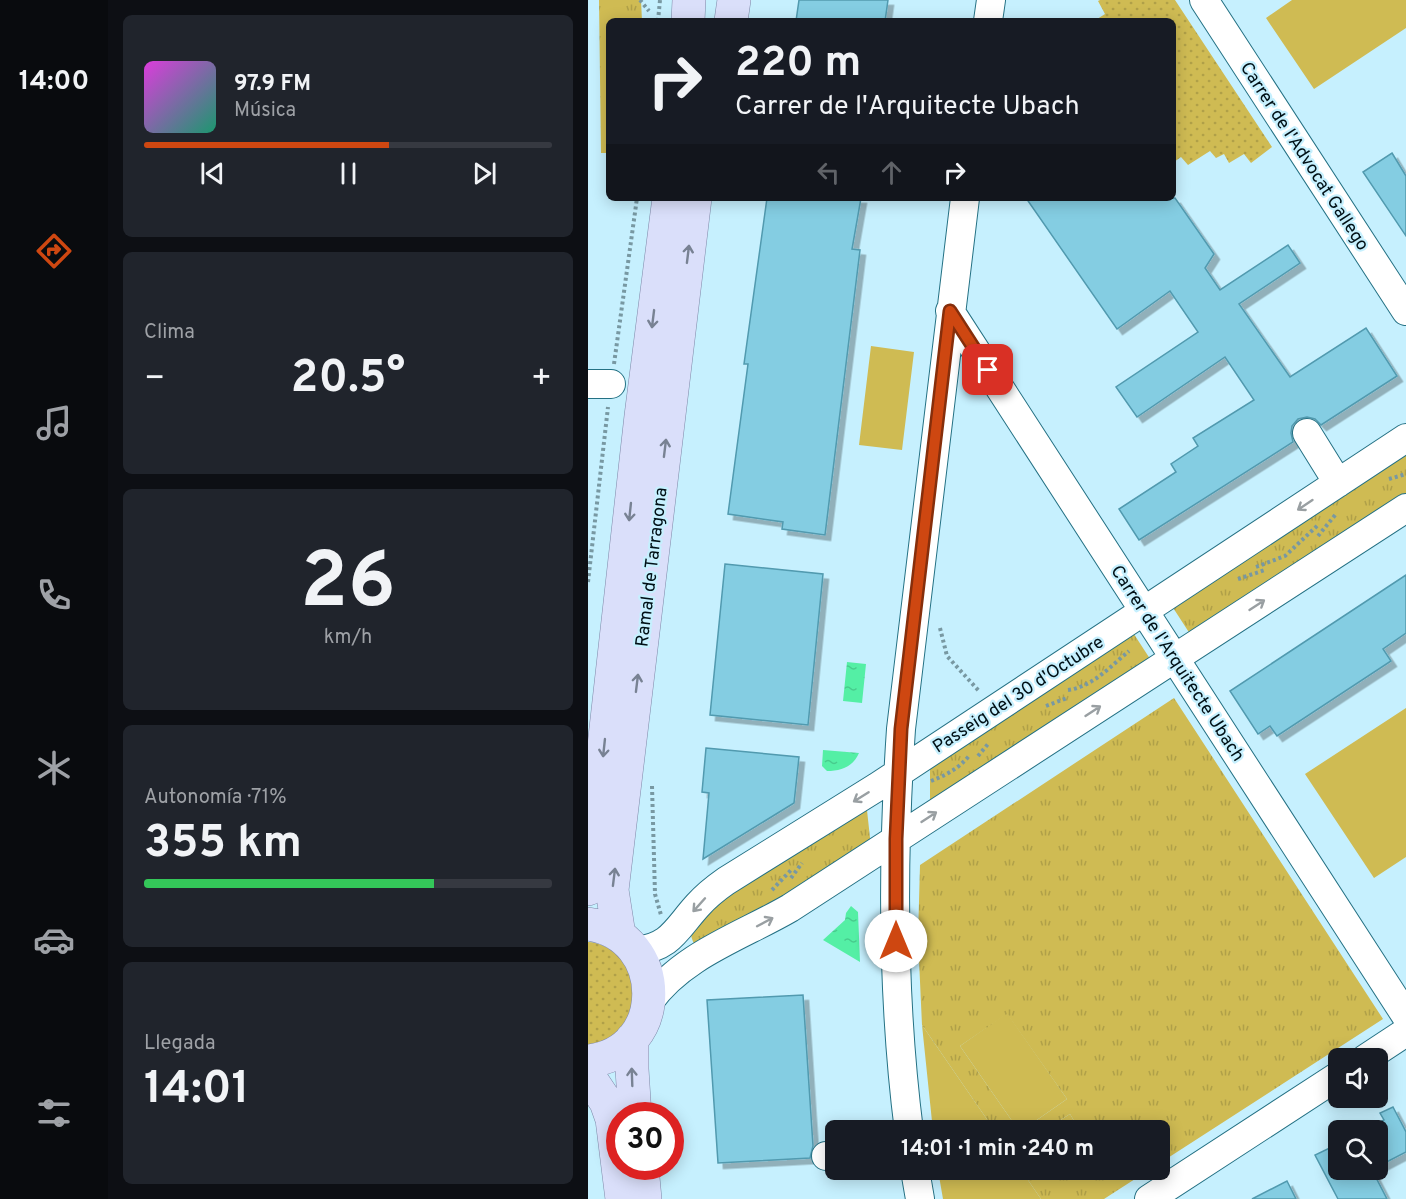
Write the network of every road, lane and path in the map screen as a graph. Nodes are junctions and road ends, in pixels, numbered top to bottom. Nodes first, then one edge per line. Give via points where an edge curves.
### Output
1 (640, 0) edge
2 (660, 0) edge
3 (689, 0) edge
4 (717, 0) edge
5 (734, 0) edge
6 (991, 0) edge
7 (1204, 0) edge
8 (649, 11) dead end
9 (658, 18) edge
10 (688, 18) edge
11 (715, 18) edge
12 (731, 18) edge
13 (988, 18) edge
14 (669, 201) edge
15 (695, 201) edge
16 (965, 201) edge
17 (950, 311) junction
18 (1406, 312) edge
19 (1307, 433) dead end
20 (1406, 438) edge
21 (1338, 483) junction
22 (1406, 508) edge
23 (1145, 612) junction
24 (940, 628) dead end
25 (1175, 658) junction
26 (984, 698) dead end
27 (898, 772) junction
28 (653, 776) dead end
29 (896, 839) junction
30 (808, 855) dead end
31 (588, 889) edge
32 (776, 894) dead end
33 (588, 924) edge
34 (669, 939) junction
35 (628, 943) junction
36 (649, 1002) junction
37 (1406, 1016) edge
38 (1406, 1032) edge
39 (632, 1039) junction
40 (1382, 1048) edge
41 (588, 1061) edge
42 (588, 1075) edge
43 (1328, 1083) edge
44 (634, 1102) edge
45 (908, 1120) edge
46 (643, 1180) edge
47 (917, 1180) edge
48 (1180, 1190) edge
49 (622, 1199) edge
50 (645, 1199) edge
51 (920, 1199) edge
52 (1149, 1199) edge

1 - 8 path
2 - 9 path
3 - 10 main road
4 - 11 main road
5 - 12 main road
6 - 13 street
7 - 18 street, Carrer de l'Advocat Gallego
14 -> 31 main road, Ramal de Tarragona
35 -> 15 main road, Ramal de Tarragona via 612,890
16 - 17 street
17 - 23 street, Carrer de l'Arquitecte Ubach
17 - 27 street
19 - 21 street
20 - 21 street, Passeig del 30 d'Octubre
21 -> 23 street, Passeig del 30 d'Octubre
25 -> 22 street
23 - 25 street, Carrer de l'Arquitecte Ubach
23 - 27 street, Passeig del 30 d'Octubre
24 - 26 path via 947,656
29 -> 25 street
25 - 37 street, Carrer de l'Arquitecte Ubach
27 - 29 street
27 -> 34 street, Passeig del 30 d'Octubre via 726,881 710,893
28 - 34 path via 655,894
36 -> 29 street via 687,964 790,908
29 - 45 street via 896,982
30 - 32 path
33 - 35 main road via 606,928
34 - 35 street, Passeig del 30 d'Octubre via 652,949
35 - 36 main road, Ramal de Tarragona via 645,966
36 - 39 main road via 644,1021
38 - 40 street
39 - 41 main road via 608,1056
44 -> 39 main road
42 - 49 main road via 612,1119
43 - 48 street
46 - 50 main road
47 - 51 street
48 - 52 street

